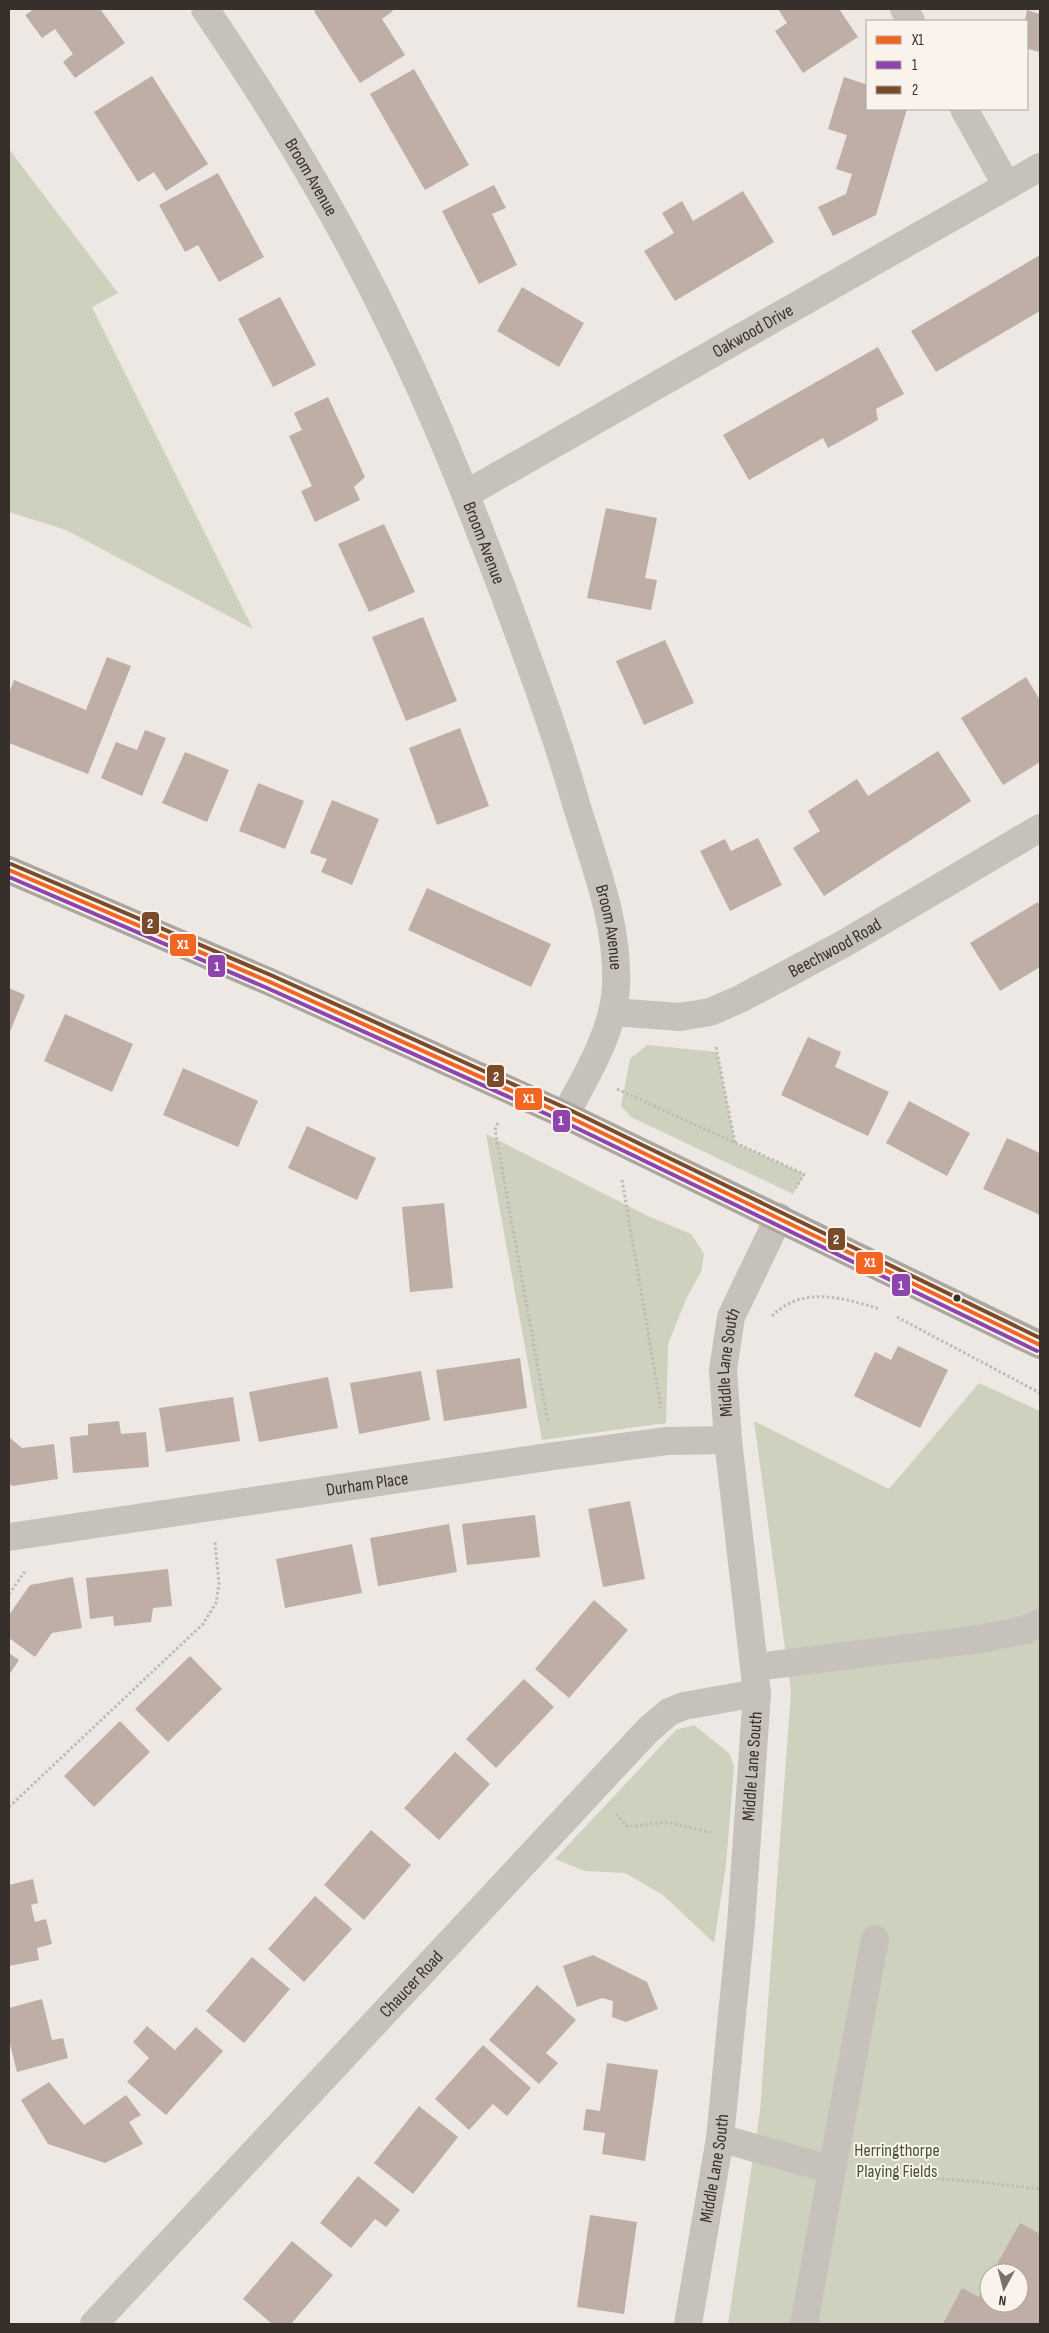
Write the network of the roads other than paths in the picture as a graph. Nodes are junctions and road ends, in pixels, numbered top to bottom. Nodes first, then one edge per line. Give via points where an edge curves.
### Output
1 (205, 9) edge
2 (904, 9) edge
3 (911, 20) edge
4 (965, 110) edge
5 (1040, 167) edge
6 (1008, 186) junction
7 (466, 494) junction
8 (1040, 828) edge
9 (9, 870) edge
10 (613, 1012) junction
11 (565, 1115) junction
12 (779, 1217) junction
13 (1040, 1345) edge
14 (728, 1440) junction
15 (9, 1537) edge
16 (1040, 1623) edge
17 (756, 1680) junction
18 (875, 1939) dead end
19 (720, 2138) junction
20 (832, 2170) junction
21 (94, 2324) edge
22 (688, 2324) edge
23 (804, 2324) edge

1 - 7 street, Broom Avenue via 318,186 392,328
2 - 3 street
4 - 6 street
5 - 6 street, Oakwood Drive
6 - 7 street, Oakwood Drive
7 - 10 street, Broom Avenue via 552,722 604,897 615,946
8 - 10 street, Beechwood Road via 845,943 710,1012 680,1017
9 - 11 main road via 279,986
10 - 11 street, Broom Avenue via 586,1077
11 - 12 main road
12 - 13 main road
12 - 14 street, Middle Lane South via 731,1317 724,1370
14 - 15 street, Durham Place via 667,1441 554,1456
14 - 17 street, Middle Lane South
16 - 17 street, Chaucer Road via 1025,1630
17 - 19 street, Middle Lane South via 748,1841
17 - 21 street, Chaucer Road via 669,1712 648,1730
18 - 20 street
19 - 20 street
19 - 22 street, Middle Lane South
20 - 23 street

